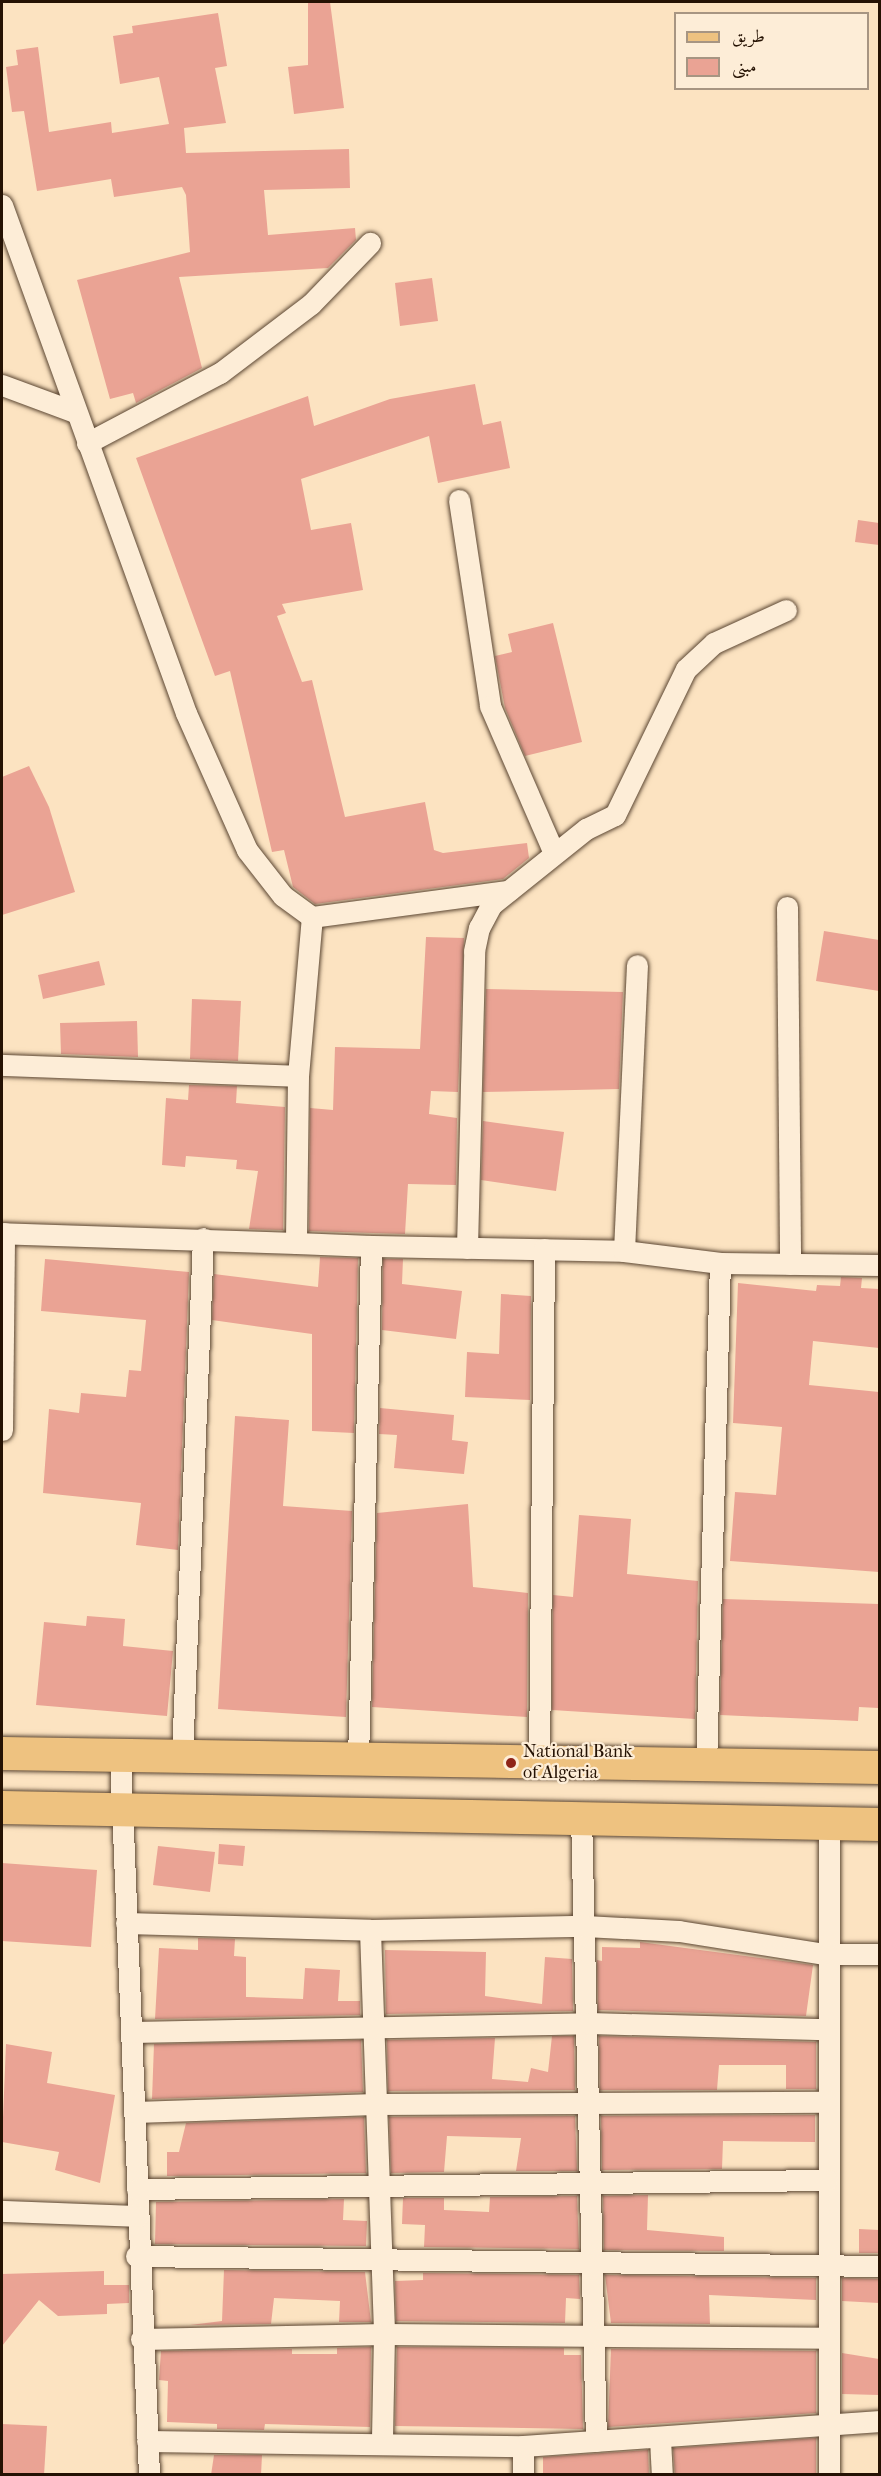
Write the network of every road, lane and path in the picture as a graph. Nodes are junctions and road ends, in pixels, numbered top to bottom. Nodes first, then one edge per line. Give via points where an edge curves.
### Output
1 (2, 205) edge
2 (370, 243) dead end
3 (2, 385) edge
4 (75, 412) junction
5 (87, 443) junction
6 (459, 500) dead end
7 (786, 610) dead end
8 (554, 853) junction
9 (508, 891) junction
10 (787, 908) dead end
11 (312, 917) junction
12 (637, 965) dead end
13 (2, 1065) edge
14 (298, 1076) junction
15 (3, 1233) edge
16 (203, 1238) junction
17 (296, 1243) junction
18 (371, 1246) junction
19 (467, 1248) junction
20 (544, 1249) junction
21 (624, 1251) junction
22 (720, 1263) junction
23 (790, 1264) junction
24 (879, 1265) edge
25 (2, 1430) edge
26 (2, 1753) edge
27 (182, 1755) junction
28 (120, 1756) junction
29 (358, 1758) junction
30 (539, 1763) junction
31 (706, 1766) junction
32 (879, 1767) edge
33 (2, 1807) edge
34 (122, 1810) junction
35 (581, 1815) junction
36 (829, 1821) junction
37 (879, 1824) edge
38 (126, 1923) junction
39 (585, 1926) junction
40 (370, 1930) junction
41 (825, 1954) junction
42 (879, 1954) edge
43 (589, 2023) junction
44 (376, 2029) junction
45 (826, 2029) junction
46 (132, 2032) junction
47 (826, 2103) junction
48 (375, 2104) junction
49 (592, 2106) junction
50 (135, 2112) junction
51 (827, 2180) junction
52 (376, 2184) junction
53 (592, 2185) junction
54 (137, 2188) junction
55 (2, 2211) edge
56 (138, 2216) junction
57 (136, 2256) junction
58 (380, 2258) junction
59 (828, 2265) junction
60 (590, 2266) junction
61 (879, 2266) edge
62 (384, 2334) junction
63 (828, 2338) junction
64 (141, 2339) junction
65 (592, 2339) junction
66 (879, 2421) edge
67 (829, 2424) junction
68 (660, 2439) junction
69 (147, 2440) junction
70 (596, 2441) junction
71 (382, 2443) junction
72 (523, 2446) junction
73 (149, 2475) edge
74 (523, 2475) edge
75 (662, 2475) edge
76 (829, 2475) edge

1 - 4 street
2 - 5 street via 311,304 220,374
3 - 4 street
4 - 5 street
5 - 11 street via 186,713 247,850 283,896
6 - 8 street via 490,706
7 - 8 street via 714,643 686,669 615,815
8 - 9 street
9 - 11 street
9 - 19 street via 491,905 474,951
10 - 23 street
11 - 14 street
12 - 21 street
13 - 14 street
14 - 17 street
15 - 16 street
15 - 25 street
16 - 17 street
16 - 27 street
17 - 18 street
18 - 19 street
18 - 29 street
19 - 20 street
20 - 21 street
20 - 30 street
21 - 22 street
22 - 23 street
22 - 31 street
23 - 24 street
26 - 28 main road
27 - 28 main road
27 - 29 main road
28 - 34 street
29 - 30 main road
30 - 31 main road
31 - 32 main road
33 - 34 main road
34 - 35 main road
34 - 38 street
35 - 36 main road
35 - 39 street
36 - 37 main road
36 - 41 street
38 - 40 street
38 - 46 street
39 - 40 street
39 - 41 street via 679,1931
39 - 43 street
40 - 44 street
41 - 42 street
41 - 45 street
43 - 44 street
43 - 45 street
43 - 49 street
44 - 46 street
44 - 48 street
45 - 47 street
46 - 50 street
47 - 49 street
47 - 51 street
48 - 49 street
48 - 50 street
48 - 52 street
49 - 53 street
50 - 54 street
51 - 53 street
51 - 59 street
52 - 53 street
52 - 54 street
52 - 58 street
53 - 60 street
54 - 56 street
55 - 56 street
56 - 57 street
57 - 58 street
57 - 64 street
58 - 60 street
58 - 62 street
59 - 60 street
59 - 61 street
59 - 63 street
60 - 65 street
62 - 64 street
62 - 65 street
62 - 71 street
63 - 65 street
63 - 67 street
64 - 69 street
65 - 70 street
66 - 67 street
67 - 68 street
67 - 76 street
68 - 70 street
68 - 75 street
69 - 71 street
69 - 73 street
70 - 72 street
71 - 72 street
72 - 74 street

